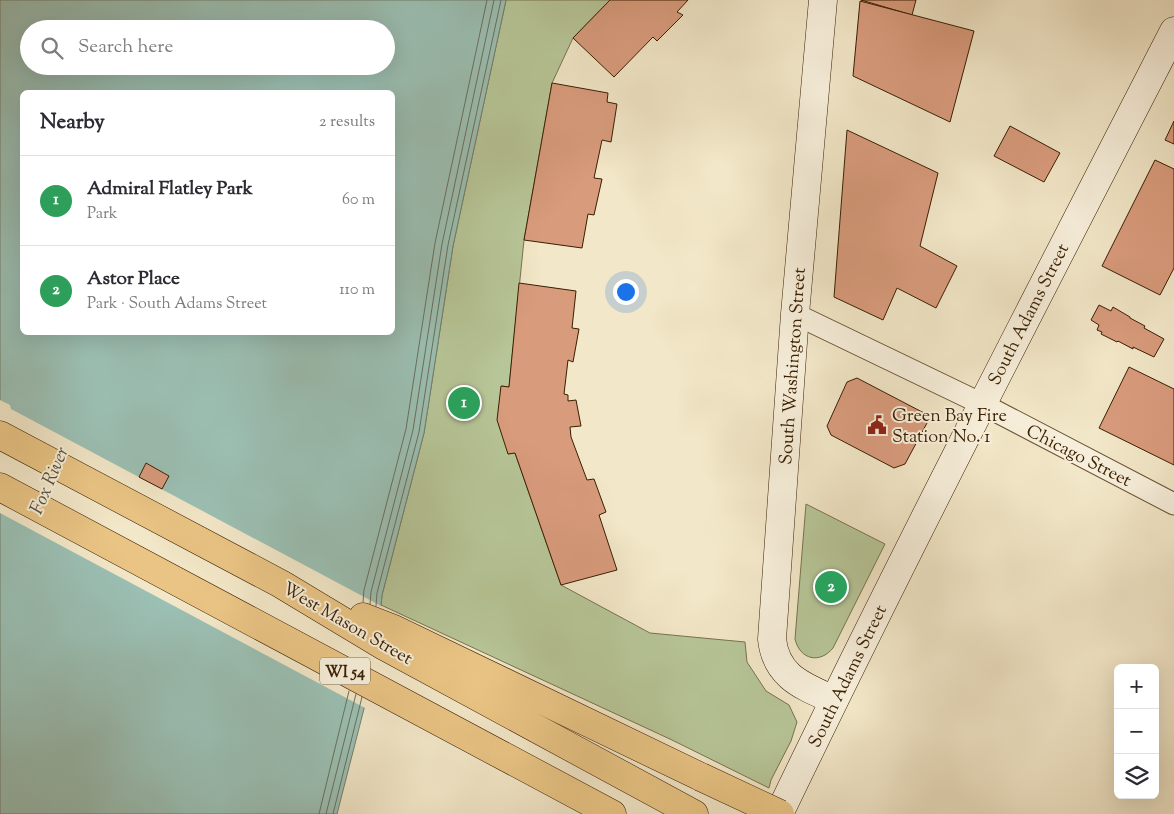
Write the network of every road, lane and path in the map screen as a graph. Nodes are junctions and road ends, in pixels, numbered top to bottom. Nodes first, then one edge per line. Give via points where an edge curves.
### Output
1 (823, 0) edge
2 (1174, 31) edge
3 (795, 314) junction
4 (982, 404) junction
5 (0, 435) edge
6 (0, 486) edge
7 (1174, 504) edge
8 (281, 584) junction
9 (834, 700) junction
10 (592, 806) edge
11 (612, 814) edge
12 (694, 814) edge
13 (780, 814) edge

1 - 3 street, South Washington Street
2 - 4 street, South Adams Street
3 - 4 street, Chicago Street
3 - 9 street, South Washington Street via 773,651 784,672
4 - 7 street, Chicago Street
4 - 9 street, South Adams Street
5 - 8 main road, West Mason Street / WI 54
6 - 10 main road, WI 54
8 - 12 main road, West Mason Street / WI 54 via 384,646
8 - 13 main road, bridge via 394,629
9 - 13 street, South Adams Street
10 - 11 main road, WI 54

